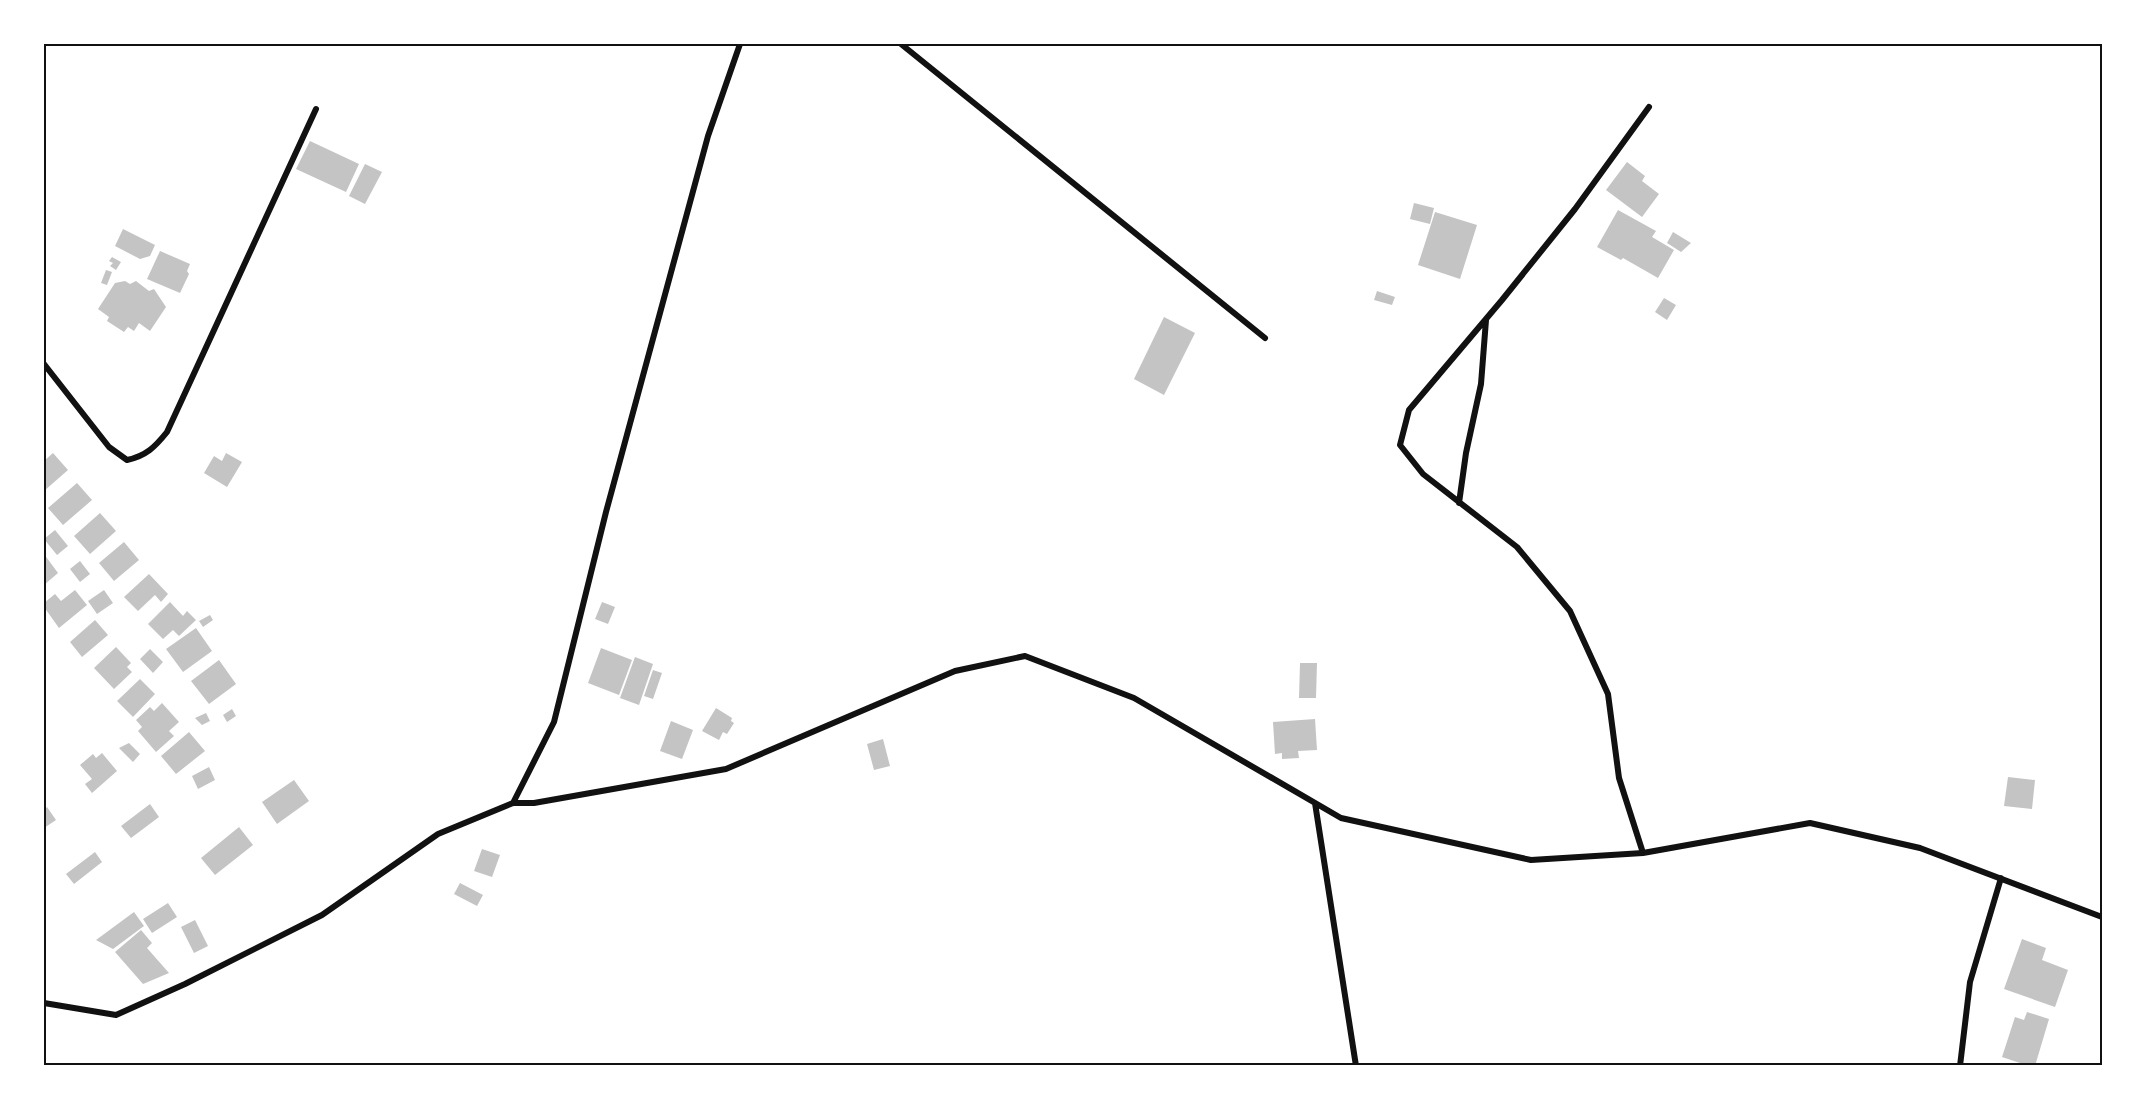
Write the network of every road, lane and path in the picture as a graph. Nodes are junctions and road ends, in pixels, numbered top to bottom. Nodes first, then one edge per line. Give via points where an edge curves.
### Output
1 (740, 44) edge
2 (902, 44) edge
3 (1649, 107) dead end
4 (316, 109) dead end
5 (1486, 319) junction
6 (1265, 338) dead end
7 (44, 364) edge
8 (1459, 503) junction
9 (513, 803) junction
10 (1315, 803) junction
11 (1642, 853) junction
12 (2001, 878) junction
13 (2103, 917) edge
14 (44, 1003) edge
15 (1356, 1065) edge
16 (1960, 1065) edge

1 - 9 street via 702,159 606,512 554,722
2 - 6 street
3 - 5 street via 1575,209
4 - 7 street via 166,432 153,449 126,460 109,447
5 - 8 street via 1481,384
5 - 8 street via 1409,410 1400,445 1423,474
8 - 11 street via 1518,547 1570,611 1608,694 1619,778
9 - 10 street via 534,803 726,769 955,671 1025,656 1134,698
9 - 14 street via 438,834 322,915 116,1015
10 - 11 street via 1341,818 1531,860
10 - 15 street
11 - 12 street via 1810,823 1920,848
12 - 13 street
12 - 16 street via 1970,982

